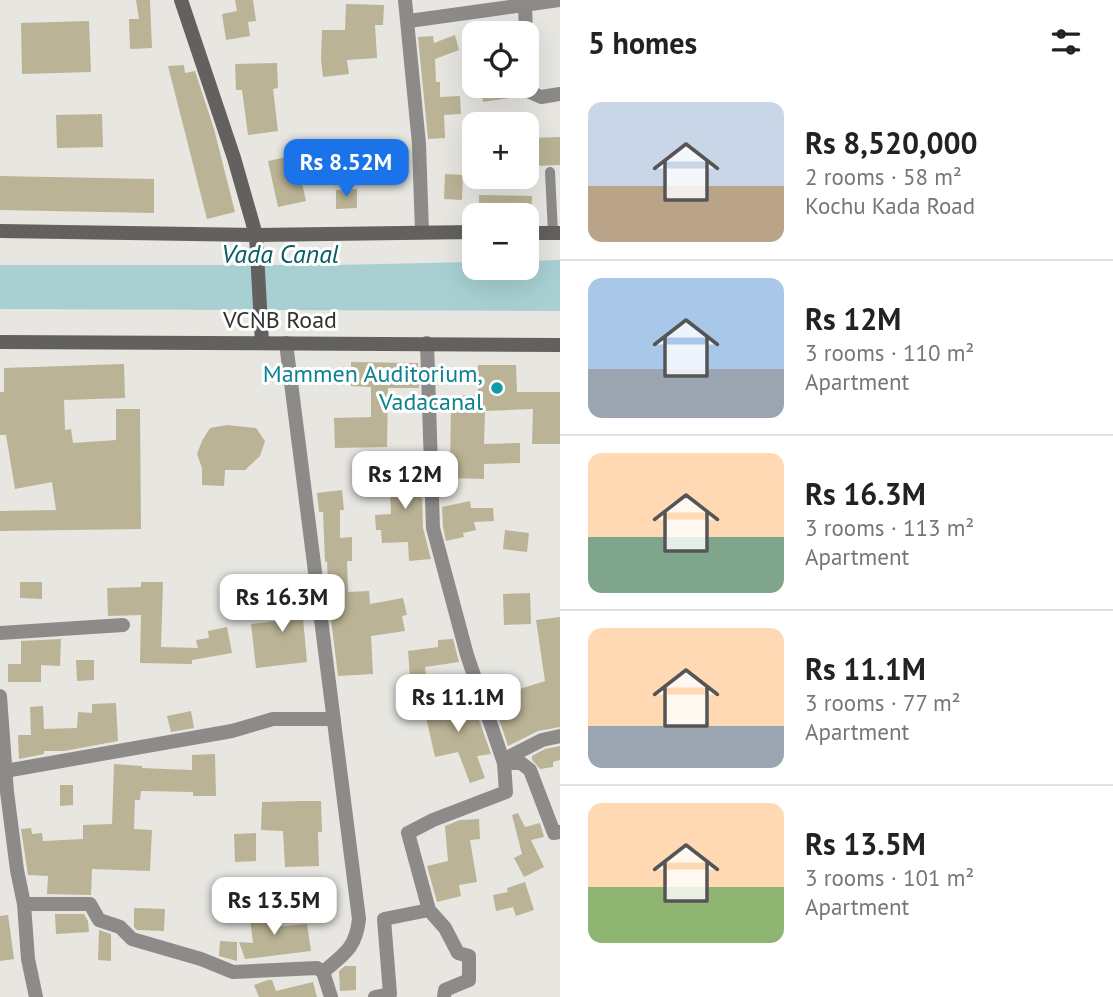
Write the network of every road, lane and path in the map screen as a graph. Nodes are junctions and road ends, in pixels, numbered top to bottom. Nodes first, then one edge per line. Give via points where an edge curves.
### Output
1 (181, 0) edge
2 (405, 0) edge
3 (560, 0) edge
4 (525, 7) junction
5 (409, 21) junction
6 (526, 21) edge
7 (560, 94) edge
8 (539, 96) edge
9 (550, 172) dead end
10 (0, 231) edge
11 (422, 232) junction
12 (462, 232) edge
13 (539, 233) edge
14 (557, 233) edge
15 (256, 241) junction
16 (262, 337) junction
17 (0, 342) edge
18 (286, 343) junction
19 (427, 343) junction
20 (560, 345) edge
21 (123, 625) dead end
22 (0, 634) edge
23 (0, 696) edge
24 (334, 719) junction
25 (560, 736) edge
26 (1, 739) edge
27 (503, 762) junction
28 (5, 771) junction
29 (560, 832) edge
30 (24, 904) junction
31 (429, 910) junction
32 (323, 972) junction
33 (36, 997) edge
34 (331, 997) edge
35 (375, 997) edge
36 (444, 997) edge

1 - 15 main road via 234,158
2 - 5 street
3 - 4 street
4 - 5 street
4 - 6 street
5 - 11 street
7 - 8 street
9 - 14 lane
10 - 15 main road
11 - 12 main road
11 - 15 main road
13 - 14 main road
15 - 16 main road
16 - 17 main road, VCNB Road
16 - 18 main road, VCNB Road
18 - 19 main road, VCNB Road
18 - 24 street
19 - 20 main road, VCNB Road
19 - 27 street via 433,528 467,655
21 - 22 street
23 - 26 street
24 - 28 street via 273,719 232,731
24 - 32 street via 359,919 357,937
25 - 27 street via 542,740
26 - 28 street
27 - 29 street via 521,763 530,770 554,833
27 - 31 street via 506,792 408,833
28 - 30 street
30 - 32 street via 90,904 99,920 120,927 132,939 233,972 311,967
30 - 33 street via 27,959
31 - 35 street via 384,919 390,995
31 - 36 street via 458,953 469,956 469,980 444,990
32 - 34 street

